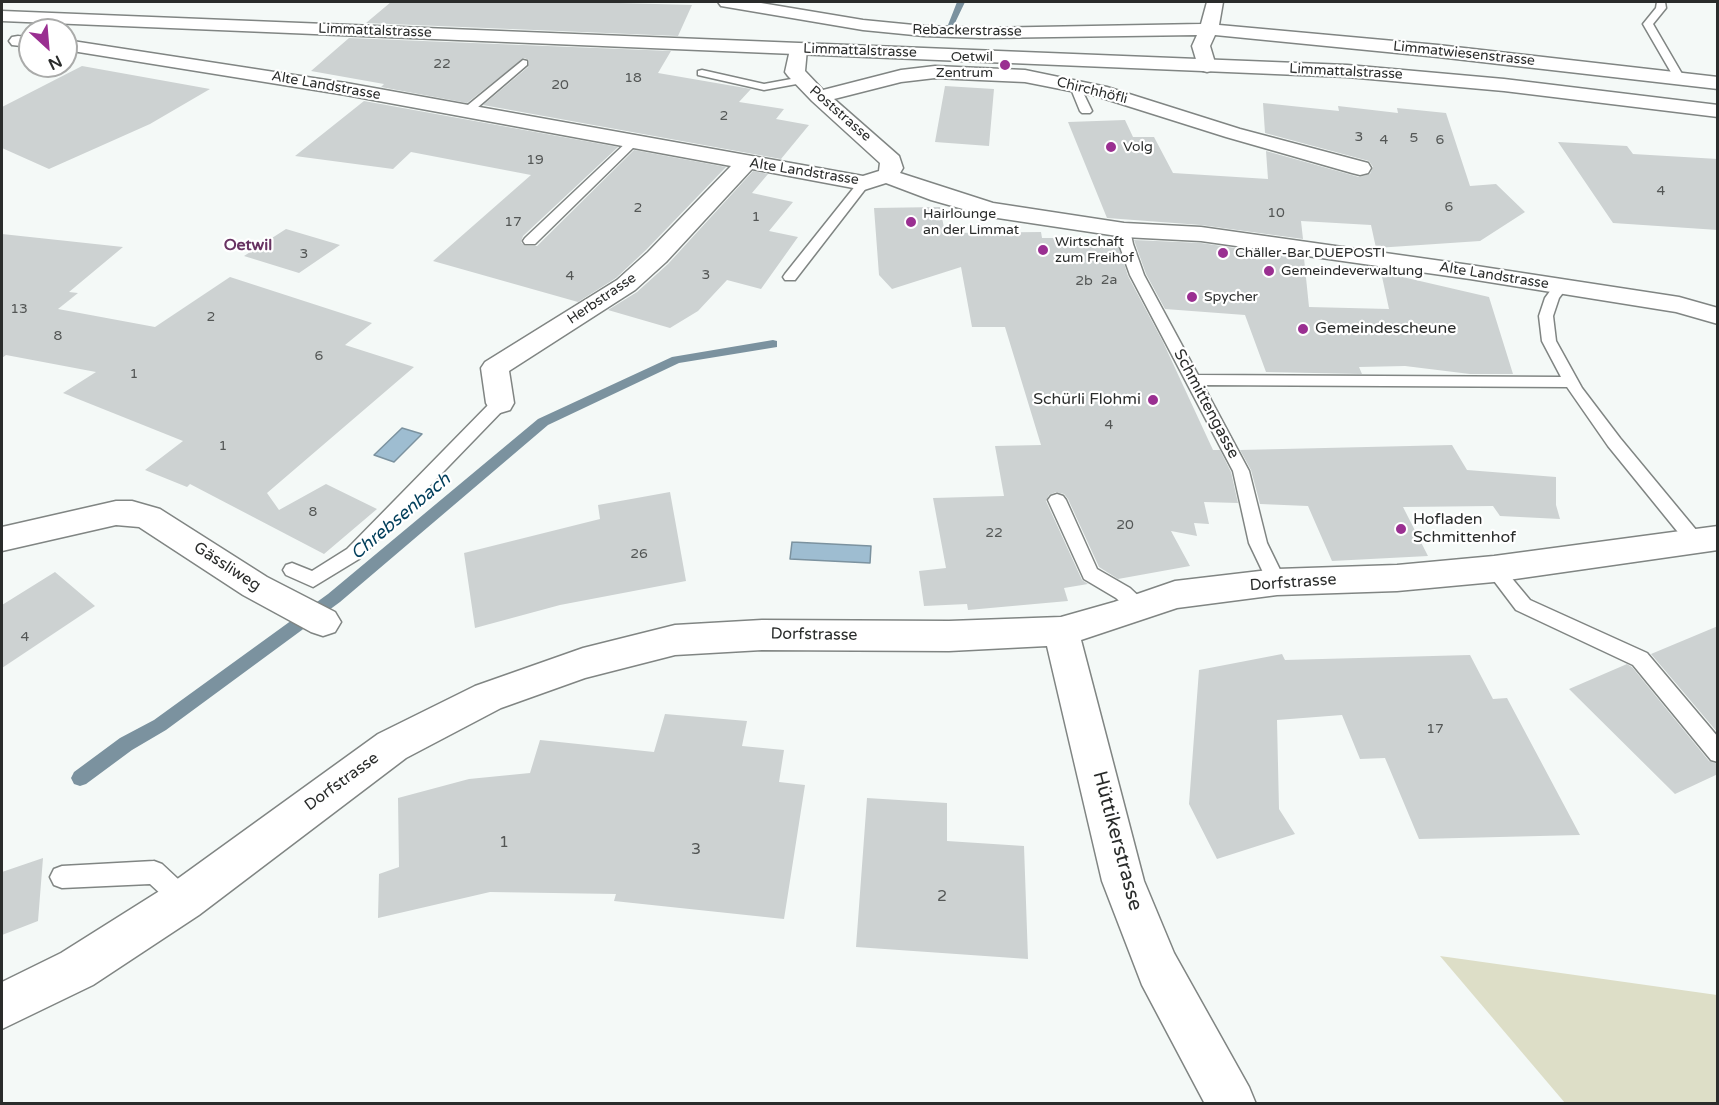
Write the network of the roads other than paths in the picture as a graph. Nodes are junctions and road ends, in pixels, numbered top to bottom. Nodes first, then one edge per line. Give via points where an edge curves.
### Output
1 (727, 2) edge
2 (1215, 2) edge
3 (1661, 2) edge
4 (2, 16) edge
5 (1209, 29) junction
6 (78, 47) edge
7 (798, 49) junction
8 (523, 63) dead end
9 (1207, 66) junction
10 (702, 73) dead end
11 (1680, 79) junction
12 (802, 80) junction
13 (1718, 83) edge
14 (1074, 84) junction
15 (819, 97) junction
16 (468, 111) junction
17 (1086, 111) dead end
18 (1718, 111) edge
19 (634, 141) junction
20 (746, 163) junction
21 (1360, 168) dead end
22 (875, 179) junction
23 (1124, 230) junction
24 (530, 241) dead end
25 (790, 276) dead end
26 (1561, 286) junction
27 (1718, 316) edge
28 (1194, 380) junction
29 (1571, 382) junction
30 (500, 403) joint
31 (1057, 500) dead end
32 (2, 538) edge
33 (1707, 540) edge
34 (1494, 569) junction
35 (292, 570) dead end
36 (1277, 582) junction
37 (1139, 608) junction
38 (313, 618) dead end
39 (1061, 631) junction
40 (1718, 753) edge
41 (62, 877) dead end
42 (184, 900) junction
43 (2, 1006) edge
44 (1232, 1104) edge

1 - 5 street, Rebackerstrasse via 924,31
2 - 5 street
3 - 11 lane via 1661,8 1648,24
4 - 7 street, Limmattalstrasse
5 - 9 street via 1202,46
5 - 11 street, Limmatwiesenstrasse
6 - 16 street, Alte Landstrasse
7 - 9 street, Limmattalstrasse
7 - 12 street, Poststrasse via 795,72
8 - 16 lane
9 - 18 street, Limmattalstrasse via 1429,78
10 - 12 lane via 764,87
11 - 13 street, Limmatwiesenstrasse
12 - 15 street, Poststrasse
14 - 15 street, Chirchhöfli via 1026,76 935,72 901,76
14 - 17 lane
14 - 21 street, Chirchhöfli
15 - 22 street, Poststrasse via 891,161 892,168
16 - 19 street, Alte Landstrasse
19 - 20 street, Alte Landstrasse
19 - 24 lane
20 - 22 street, Alte Landstrasse
20 - 30 street, Herbstrasse via 626,285 495,368
22 - 23 street, Alte Landstrasse via 991,210
22 - 25 lane
23 - 26 street, Alte Landstrasse via 1201,234
23 - 28 lane, Schmittengasse via 1137,275
26 - 27 street, Alte Landstrasse via 1679,305
26 - 29 lane via 1546,316 1549,341
28 - 29 lane
28 - 36 lane, Schmittengasse via 1241,471 1258,543
29 - 33 lane via 1614,442
30 - 35 lane via 353,554 313,580
31 - 37 lane via 1090,574
32 - 38 street, Gässliweg via 116,513 132,513 151,518 255,586
33 - 34 street, Dorfstrasse
34 - 36 street, Dorfstrasse via 1397,578
34 - 40 lane via 1523,605 1640,659
36 - 37 street, Dorfstrasse via 1175,595
37 - 39 street, Dorfstrasse
39 - 42 street, Dorfstrasse via 686,639 583,663 488,697 392,746
39 - 44 street, Hüttikerstrasse via 1123,881 1158,969
41 - 42 lane via 154,872
42 - 43 street, Dorfstrasse via 77,969

